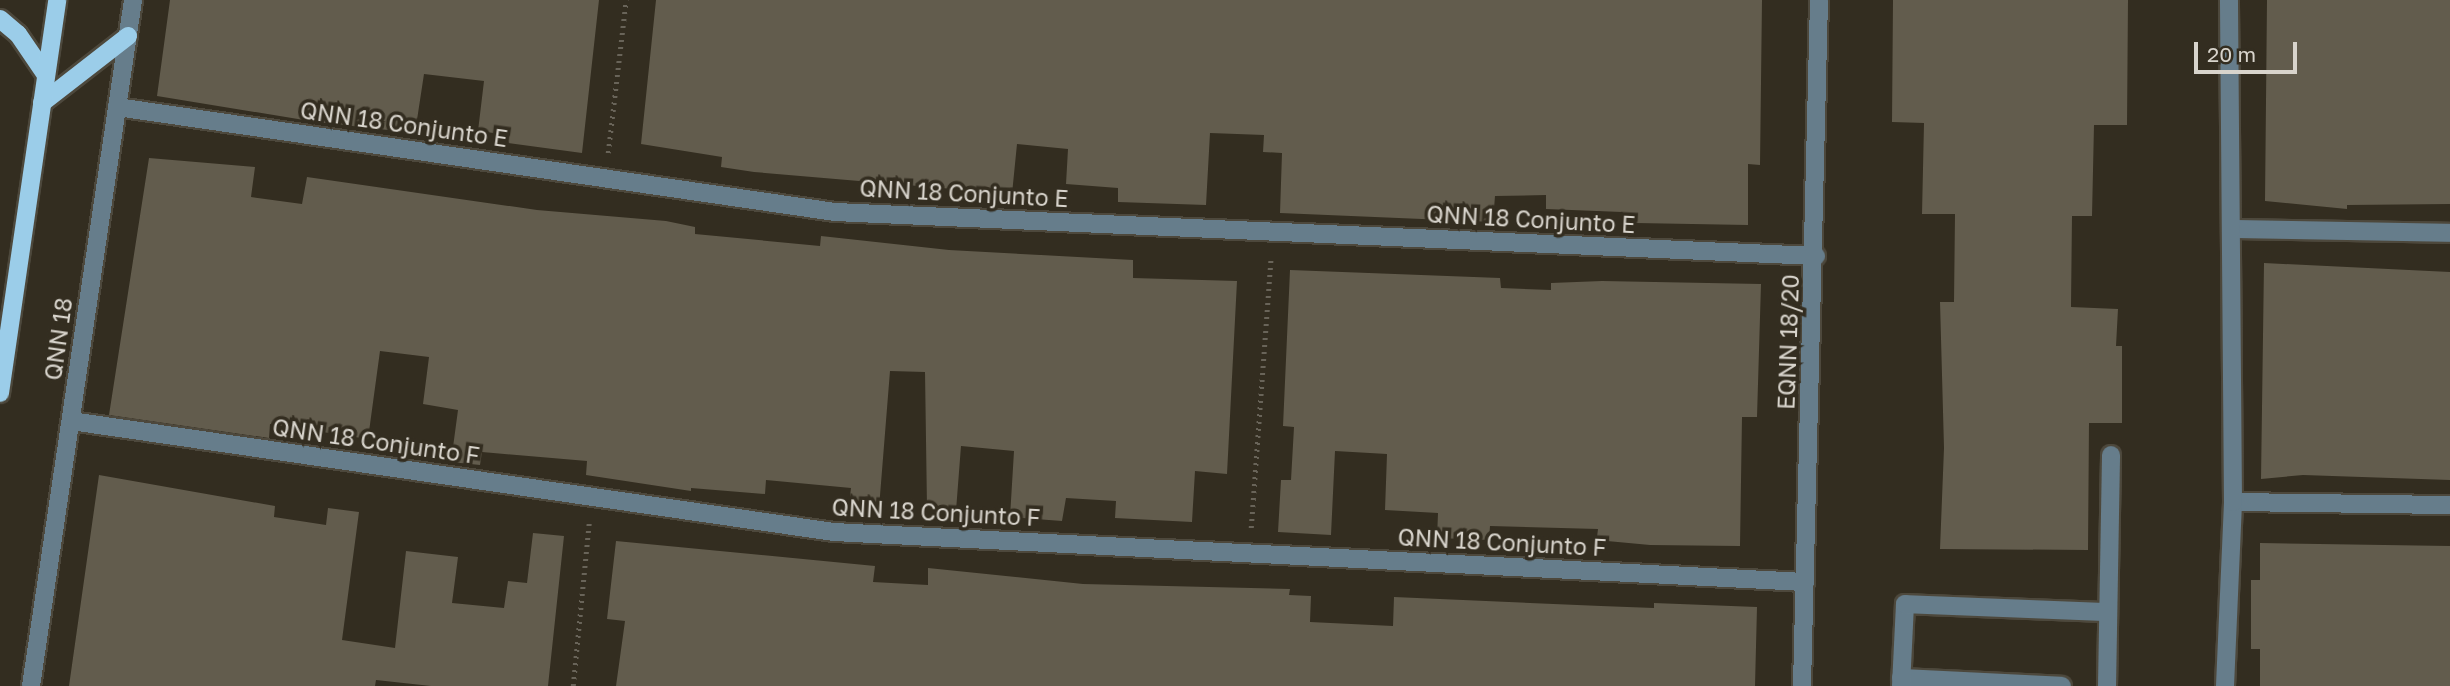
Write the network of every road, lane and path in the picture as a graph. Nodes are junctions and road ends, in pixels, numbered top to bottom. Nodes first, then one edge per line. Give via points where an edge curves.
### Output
1 (57, 0) edge
2 (133, 0) edge
3 (626, 0) edge
4 (1819, 0) edge
5 (2229, 0) edge
6 (0, 19) edge
7 (128, 36) junction
8 (46, 75) junction
9 (42, 103) junction
10 (117, 107) junction
11 (605, 178) junction
12 (2231, 229) junction
13 (1273, 232) junction
14 (2450, 233) edge
15 (1816, 256) junction
16 (0, 393) edge
17 (71, 421) junction
18 (2111, 455) dead end
19 (591, 497) junction
20 (2233, 502) junction
21 (2450, 505) edge
22 (1249, 553) junction
23 (1805, 582) junction
24 (2108, 612) junction
25 (1901, 682) edge
26 (31, 686) edge
27 (573, 686) edge
28 (1802, 686) edge
29 (2062, 686) edge
30 (2107, 686) edge
31 (2225, 686) edge

1 - 8 main road
2 - 7 street, QNN 18
3 - 11 path
4 - 15 street, EQNN 18/20
5 - 12 street
6 - 8 main road via 18,34
7 - 9 main road
7 - 10 street, QNN 18
8 - 9 main road
9 - 16 main road
10 - 11 street, QNN 18 Conjunto E
10 - 17 street, QNN 18
11 - 13 street, QNN 18 Conjunto E via 835,212
12 - 14 street
12 - 20 street
13 - 15 street, QNN 18 Conjunto E
13 - 22 path
15 - 23 street, EQNN 18/20
17 - 19 street, QNN 18 Conjunto F
17 - 26 street, QNN 18
18 - 24 street
19 - 22 street, QNN 18 Conjunto F via 834,532
19 - 27 path
20 - 21 street
20 - 31 street
22 - 23 street, QNN 18 Conjunto F
23 - 28 street, EQNN 18/20
24 - 25 street via 1905,604
24 - 30 street
25 - 29 street

